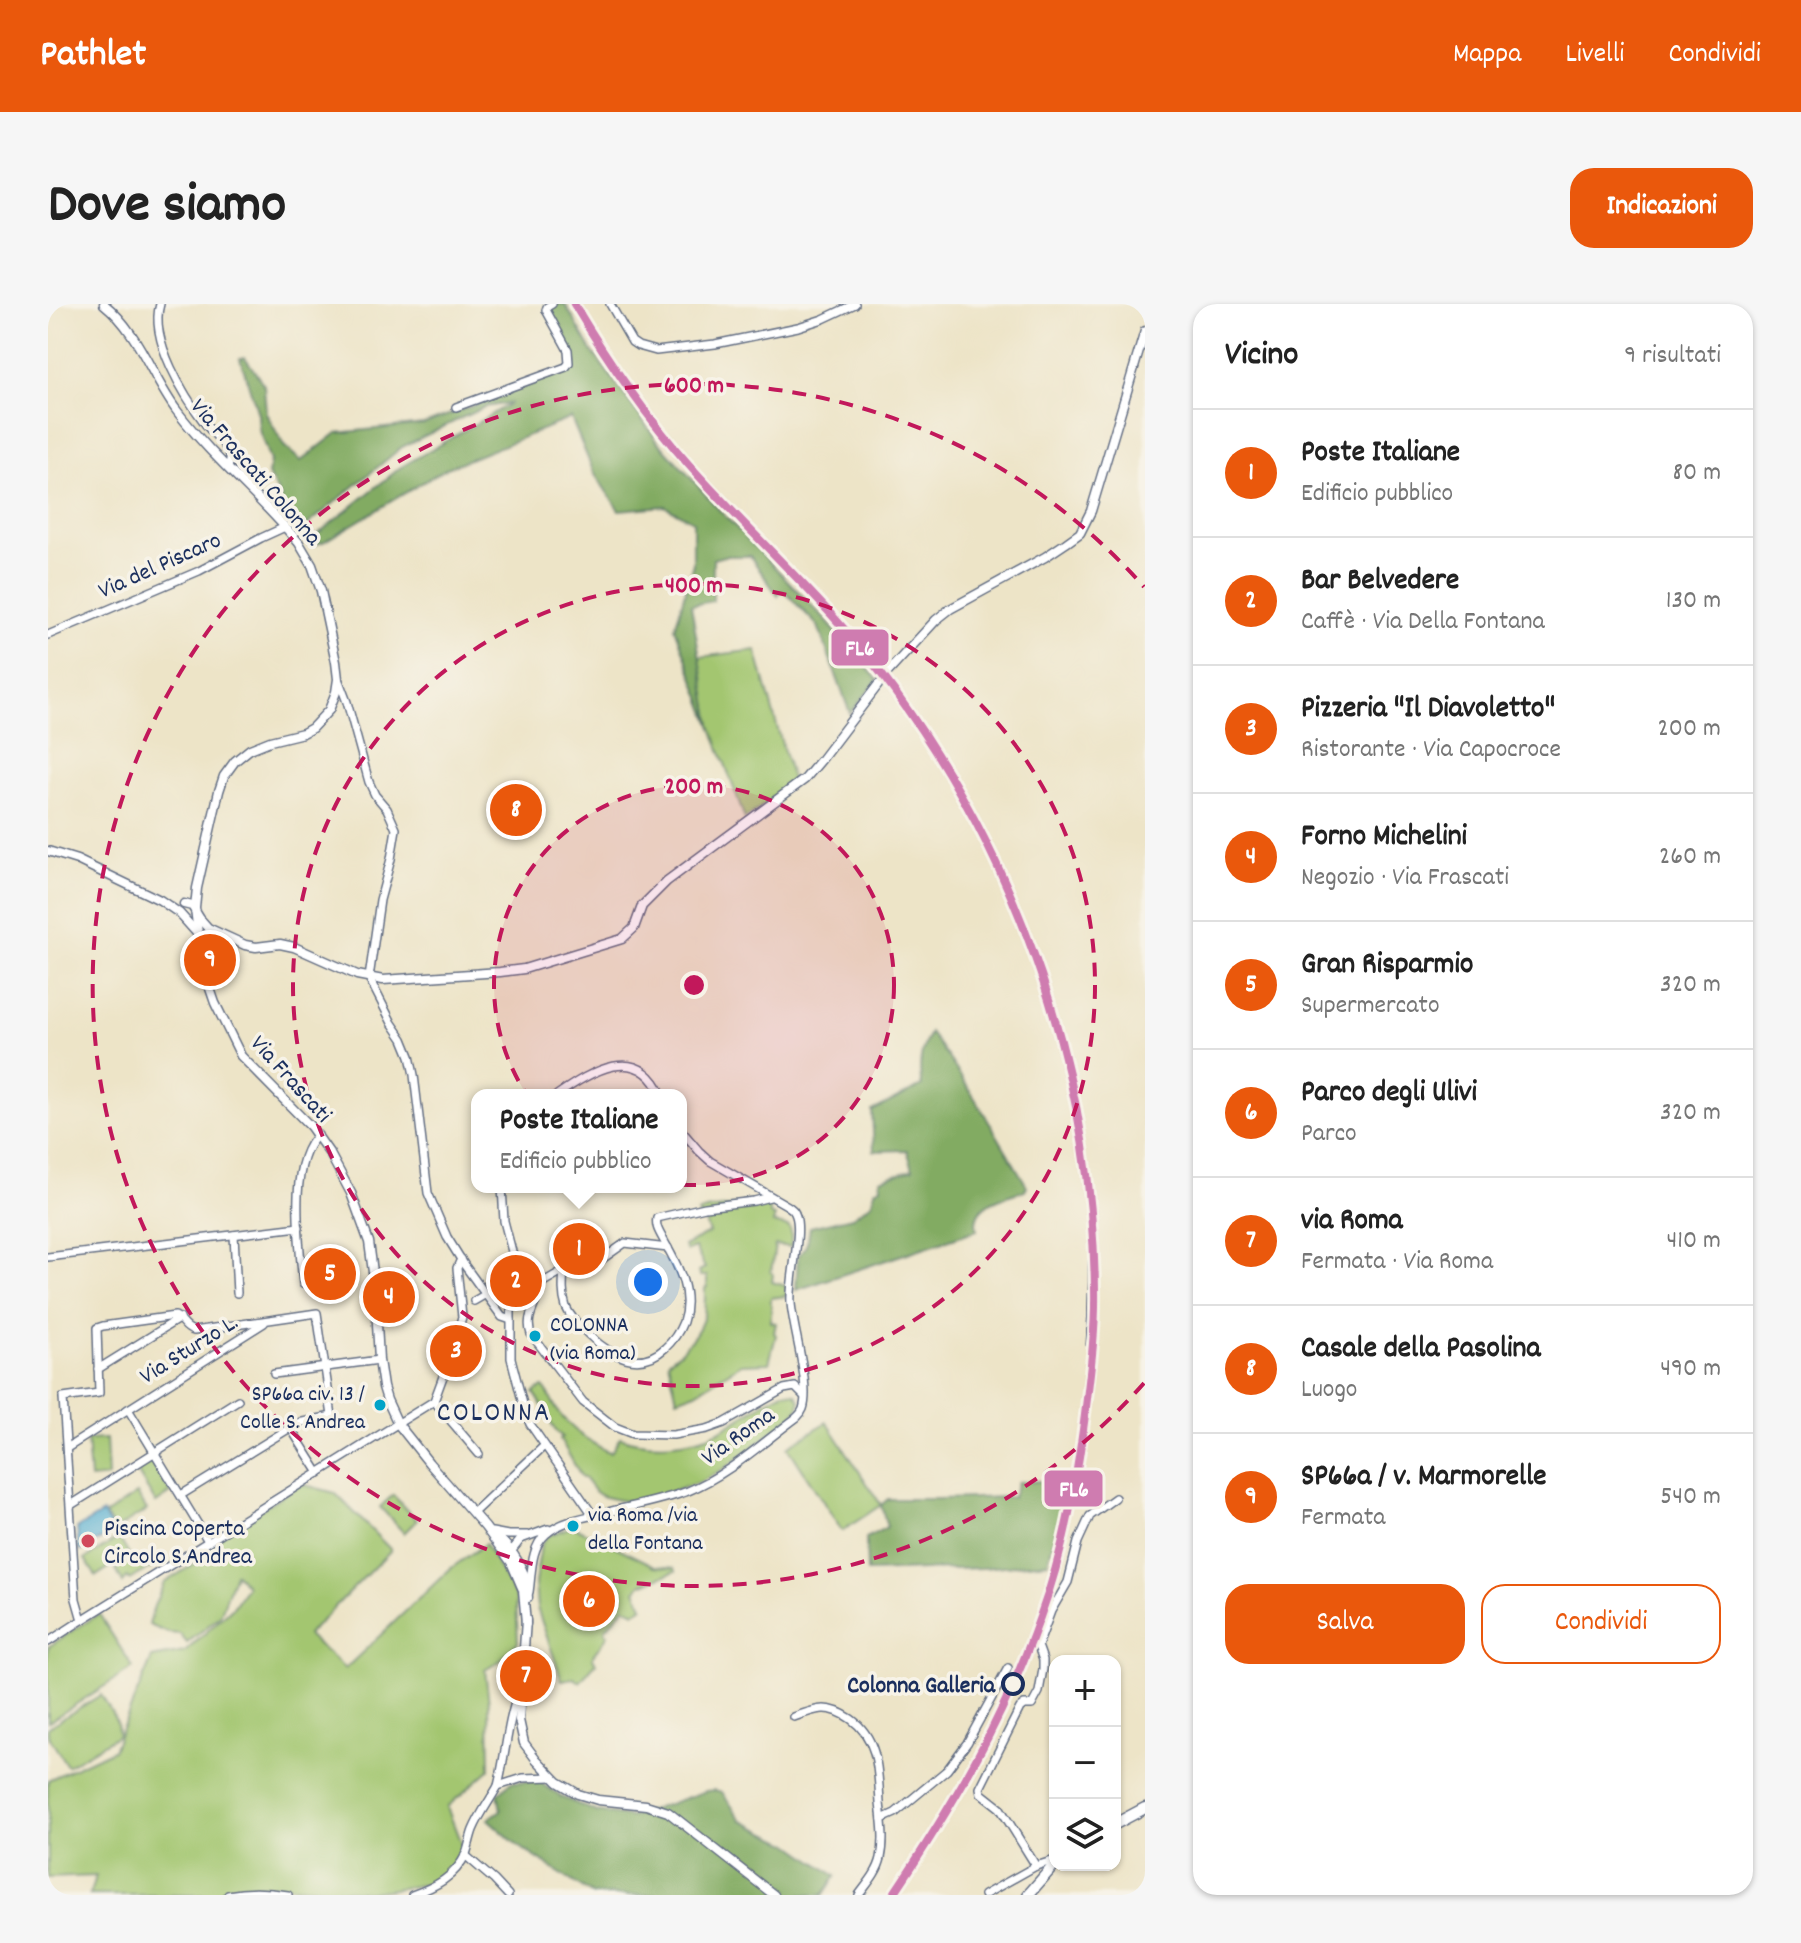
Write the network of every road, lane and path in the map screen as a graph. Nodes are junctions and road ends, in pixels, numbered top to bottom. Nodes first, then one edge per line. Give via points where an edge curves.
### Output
1 (104, 304) edge
2 (160, 304) edge
3 (552, 304) edge
4 (610, 304) edge
5 (855, 304) edge
6 (1145, 331) edge
7 (456, 407) dead end
8 (228, 468) junction
9 (285, 527) junction
10 (48, 635) edge
11 (888, 672) tunnel mouth
12 (338, 679) junction
13 (878, 685) tunnel mouth
14 (48, 851) edge
15 (198, 884) junction
16 (160, 900) junction
17 (184, 904) junction
18 (196, 912) junction
19 (183, 916) junction
20 (197, 933) junction
21 (233, 940) junction
22 (204, 971) junction
23 (369, 978) junction
24 (567, 1089) edge
25 (659, 1089) edge
26 (318, 1135) junction
27 (687, 1136) edge
28 (502, 1193) edge
29 (770, 1197) junction
30 (299, 1227) junction
31 (234, 1235) junction
32 (668, 1248) junction
33 (48, 1257) edge
34 (461, 1259) junction
35 (601, 1260) dead end
36 (513, 1264) junction
37 (303, 1284) dead end
38 (540, 1284) junction
39 (237, 1293) dead end
40 (486, 1294) junction
41 (474, 1301) dead end
42 (180, 1318) junction
43 (269, 1320) junction
44 (511, 1320) junction
45 (379, 1360) junction
46 (325, 1367) junction
47 (98, 1369) junction
48 (274, 1374) dead end
49 (804, 1396) junction
50 (238, 1400) dead end
51 (434, 1401) junction
52 (128, 1409) junction
53 (398, 1424) junction
54 (290, 1427) junction
55 (544, 1446) junction
56 (67, 1448) junction
57 (153, 1452) junction
58 (479, 1454) dead end
59 (319, 1473) junction
60 (181, 1495) junction
61 (1115, 1498) dead end
62 (71, 1505) junction
63 (473, 1513) junction
64 (593, 1515) junction
65 (558, 1526) junction
66 (488, 1529) junction
67 (530, 1534) junction
68 (208, 1541) junction
69 (511, 1554) junction
70 (534, 1555) junction
71 (528, 1599) junction
72 (82, 1620) junction
73 (526, 1624) junction
74 (48, 1642) edge
75 (1008, 1668) dead end
76 (520, 1689) junction
77 (794, 1717) dead end
78 (553, 1777) junction
79 (498, 1786) junction
80 (1145, 1808) edge
81 (882, 1819) junction
82 (1121, 1821) edge
83 (465, 1855) junction
84 (1049, 1863) edge
85 (1036, 1866) junction
86 (1049, 1869) edge
87 (1003, 1885) junction
88 (228, 1895) edge
89 (288, 1895) edge
90 (412, 1895) edge
91 (508, 1895) edge
92 (774, 1895) edge
93 (859, 1895) edge
94 (984, 1895) edge
95 (996, 1895) edge
96 (1028, 1895) edge

1 - 8 street, Via Frascati Colonna via 131,334 174,407
2 - 8 street via 159,331 167,358 197,413 228,451
3 - 7 street via 546,310 568,350 566,367
4 - 5 street via 632,342 656,351 798,327
6 - 11 street via 1080,533 950,609
8 - 9 street, Via Frascati Colonna
9 - 10 street, Via del Piscaro
9 - 12 street, Via Frascati Colonna via 318,581
12 - 15 street via 333,702 314,726 254,747 227,771
12 - 23 street via 369,782 396,829
13 - 23 street via 805,779 667,881 642,906 622,939 524,969
14 - 16 street via 81,861
15 - 17 street
15 - 18 street
16 - 17 street
16 - 19 street
17 - 18 street
18 - 19 street
18 - 20 street
18 - 21 street via 208,928
19 - 20 street
20 - 22 street, Via Frascati
21 - 22 street via 210,944
21 - 23 street via 253,947 294,947
22 - 26 street, Via Frascati via 241,1056
23 - 34 street via 410,1056 428,1193
24 - 25 street via 622,1065 646,1071
26 - 30 street via 300,1170
26 - 45 street, Via Frascati via 341,1172 369,1242
27 - 29 street via 707,1158
28 - 36 street
29 - 32 street via 660,1216 657,1227
29 - 49 street via 790,1207 797,1219 791,1302
30 - 31 street
30 - 37 street
31 - 33 street
31 - 39 street
32 - 35 street via 625,1243
32 - 38 street via 684,1282 686,1308 669,1344 639,1361 610,1351 573,1319 564,1297 564,1270
34 - 40 street
34 - 51 street via 457,1268 462,1317
36 - 38 street
36 - 44 street via 505,1272
38 - 49 street, Via Roma via 528,1323 531,1334 575,1395 628,1433 696,1432 724,1423 784,1389 795,1387
40 - 41 street
40 - 44 street via 502,1317
42 - 43 street via 194,1331
42 - 47 street
42 - 47 street via 98,1327
43 - 46 street via 317,1313
43 - 52 street, Via Sturzo L.
44 - 55 street via 513,1368 525,1412
45 - 46 street
45 - 53 street, Via Frascati
46 - 48 street
46 - 54 street via 332,1416
47 - 56 street via 99,1393 63,1398
49 - 64 street, Via Roma via 798,1416 715,1478 670,1497
50 - 57 street
51 - 53 street
51 - 58 street
52 - 56 street, Via Sturzo L.
52 - 57 street
53 - 59 street
53 - 63 street, Via Frascati
54 - 59 street
54 - 60 street
55 - 63 street
55 - 64 street
56 - 62 street
57 - 60 street
57 - 62 street
59 - 68 street
60 - 68 street
61 - 85 street via 1087,1520 1068,1582 1038,1646 1043,1669 1037,1697 1032,1705 1020,1708 980,1788 1000,1808
62 - 72 street
63 - 66 street, Via Frascati
64 - 65 street, Via Roma
65 - 67 street
65 - 70 street via 543,1537
66 - 67 street
66 - 69 street, Via Frascati
67 - 69 street
68 - 72 street
69 - 70 street
69 - 71 street via 525,1577
69 - 73 street
70 - 71 street
71 - 73 street
72 - 74 street
73 - 76 street
75 - 81 street via 947,1770
76 - 78 street via 523,1740
76 - 79 street
77 - 81 street via 828,1708 866,1732 875,1756
78 - 79 street
78 - 92 street via 586,1797 668,1812
79 - 83 street
80 - 82 main road
81 - 93 street via 881,1858
83 - 90 street via 450,1876
83 - 91 street
84 - 85 street
85 - 87 street
86 - 96 main road
87 - 94 street
87 - 95 street
88 - 89 street

